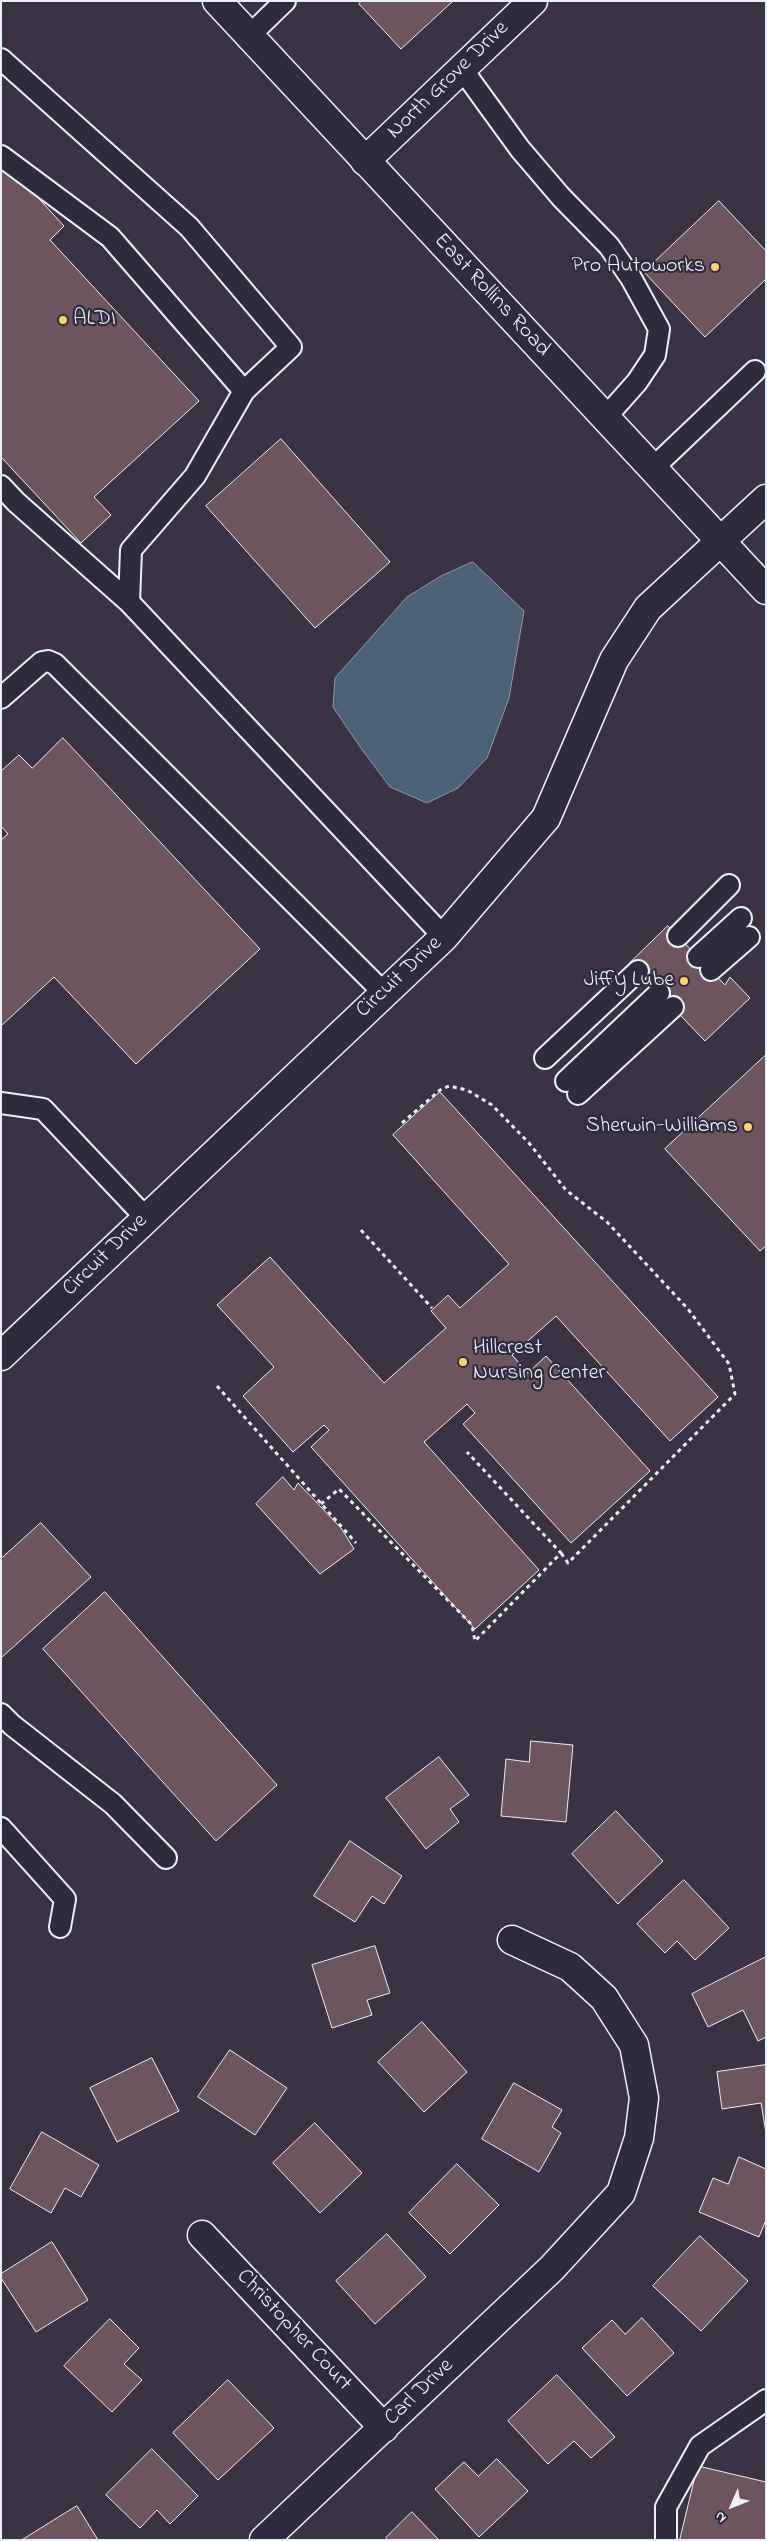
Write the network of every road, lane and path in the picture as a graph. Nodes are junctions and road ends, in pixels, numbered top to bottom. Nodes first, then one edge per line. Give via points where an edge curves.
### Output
1 (217, 1) edge
2 (285, 1) edge
3 (533, 1) edge
4 (249, 36) junction
5 (1, 59) edge
6 (462, 69) junction
7 (1, 156) edge
8 (366, 161) junction
9 (754, 371) dead end
10 (244, 391) junction
11 (605, 418) junction
12 (653, 468) junction
13 (1, 486) edge
14 (766, 499) edge
15 (720, 541) junction
16 (766, 590) edge
17 (129, 602) junction
18 (1, 698) edge
19 (729, 885) dead end
20 (741, 918) dead end
21 (678, 936) dead end
22 (749, 936) dead end
23 (444, 937) junction
24 (638, 971) dead end
25 (384, 993) junction
26 (659, 993) dead end
27 (673, 1007) dead end
28 (545, 1058) dead end
29 (1, 1103) edge
30 (402, 1123) dead end
31 (146, 1218) junction
32 (361, 1230) dead end
33 (432, 1308) dead end
34 (1, 1356) edge
35 (217, 1386) dead end
36 (467, 1452) dead end
37 (321, 1504) junction
38 (356, 1543) dead end
39 (561, 1553) junction
40 (1, 1714) edge
41 (1, 1828) edge
42 (166, 1858) dead end
43 (60, 1926) dead end
44 (512, 1940) dead end
45 (202, 2235) dead end
46 (766, 2400) edge
47 (384, 2428) junction
48 (264, 2540) edge
49 (666, 2540) edge

1 - 4 street, East Rollins Road
2 - 4 lane
3 - 6 street, North Grove Drive
4 - 8 street, East Rollins Road
5 - 10 lane via 189,227 290,347
6 - 8 street, North Grove Drive
6 - 11 lane via 520,149 608,246 631,278 659,329 655,355
7 - 10 lane via 110,237
8 - 11 street, East Rollins Road
9 - 12 lane
10 - 17 lane via 195,476 131,550
11 - 12 street, East Rollins Road
12 - 15 street, East Rollins Road
13 - 17 lane
14 - 15 street, Circuit Drive
15 - 16 street, East Rollins Road
15 - 23 street, Circuit Drive via 648,608 614,660 546,818
17 - 23 lane
18 - 25 lane via 42,662 48,660 55,664
19 - 21 lane
20 - 22 lane via 705,964
23 - 25 street, Circuit Drive
24 - 28 lane
25 - 31 street, Circuit Drive
26 - 27 lane via 572,1088
29 - 31 lane via 43,1109
30 - 39 path via 448,1086 467,1090 492,1105 529,1143 566,1190 607,1222 688,1310 729,1364 735,1394 568,1563
31 - 34 street, Circuit Drive
32 - 33 path
35 - 37 path
36 - 39 path
37 - 38 path
37 - 39 path via 339,1489 472,1625 475,1641
40 - 42 lane via 113,1804
41 - 43 lane via 65,1899
44 - 47 street, Carl Drive via 570,1967 604,1998 634,2045 644,2098 639,2138 621,2193 552,2268
45 - 47 street, Christopher Court
46 - 49 lane via 700,2446 666,2507
47 - 48 street, Carl Drive

